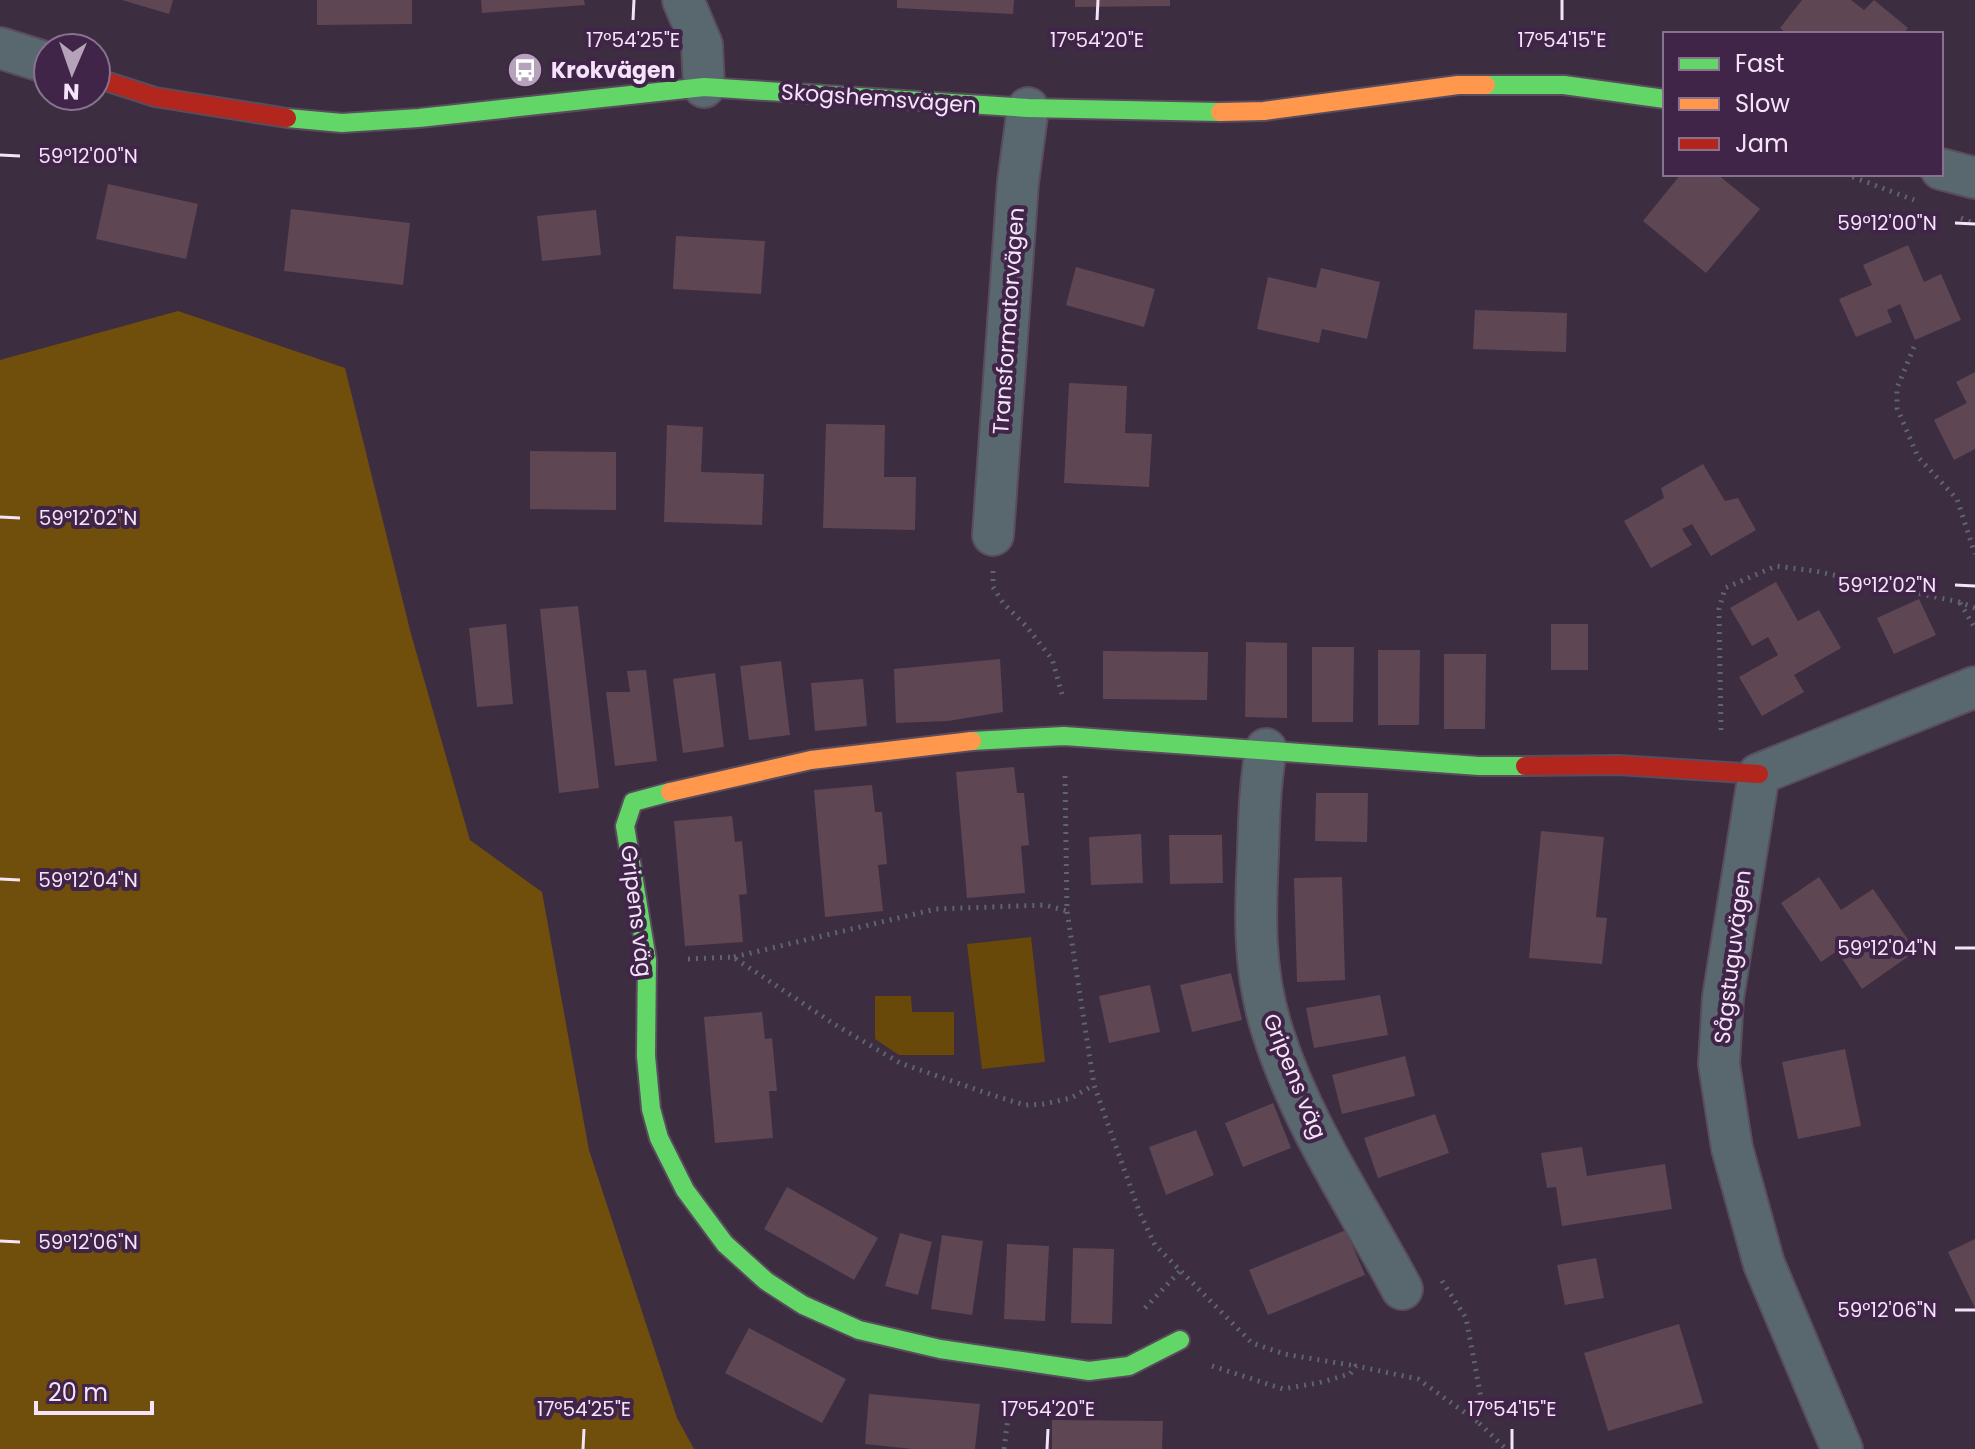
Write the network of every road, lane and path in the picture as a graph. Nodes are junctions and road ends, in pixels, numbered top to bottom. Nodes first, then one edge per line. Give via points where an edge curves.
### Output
1 (683, 0) edge
2 (0, 48) edge
3 (32, 58) edge
4 (112, 83) edge
5 (704, 87) junction
6 (1663, 99) edge
7 (1028, 108) junction
8 (1943, 170) edge
9 (1850, 176) edge
10 (1975, 178) edge
11 (1917, 202) dead end
12 (1961, 218) dead end
13 (1975, 224) edge
14 (1914, 347) dead end
15 (993, 535) joint
16 (1975, 554) edge
17 (1959, 602) junction
18 (1975, 608) edge
19 (1975, 628) edge
20 (1975, 687) edge
21 (1721, 733) dead end
22 (1064, 736) junction
23 (1266, 749) junction
24 (1759, 774) junction
25 (1067, 911) junction
26 (733, 957) junction
27 (647, 960) junction
28 (1094, 1085) junction
29 (1181, 1270) junction
30 (1402, 1289) joint
31 (1161, 1293) dead end
32 (1180, 1340) joint
33 (1356, 1366) junction
34 (1478, 1422) junction
35 (1506, 1449) edge
36 (1842, 1449) edge

1 - 5 street via 702,45
2 - 3 street
4 - 5 street, Skogshemsvägen via 155,97 342,123
5 - 7 street, Skogshemsvägen
6 - 7 street, Skogshemsvägen via 1564,85 1458,85 1264,111
7 - 15 street, Transformatorvägen
8 - 10 street
9 - 11 path
12 - 13 path
14 - 16 path via 1897,388 1897,408 1918,457 1957,499
15 - 22 path via 993,587 1052,659 1061,685
17 - 18 path
17 - 19 path
17 - 21 path via 1776,566 1725,588 1719,609
20 - 24 street
22 - 23 street, Gripens väg
22 - 25 path
22 - 27 street, Gripens väg via 1004,738 777,766 633,802 625,826
23 - 24 street, Gripens väg via 1479,766 1618,765
23 - 30 street, Gripens väg via 1255,931 1262,994 1306,1112
24 - 36 street, Sågstuguvägen via 1723,998 1719,1064 1732,1148 1764,1264
25 - 26 path via 1045,905 936,909
25 - 28 path
26 - 27 path
26 - 28 path via 834,1024 913,1068 1025,1105 1071,1098
27 - 32 street, Gripens väg via 646,1056 659,1138 685,1190 717,1233 766,1281 859,1330 1016,1361 1115,1370
28 - 29 path via 1139,1211 1155,1245
29 - 31 path
29 - 33 path via 1252,1343
30 - 34 path via 1436,1272 1466,1318 1482,1403
32 - 33 path via 1183,1356 1283,1389 1350,1374
33 - 34 path via 1418,1379
34 - 35 path

